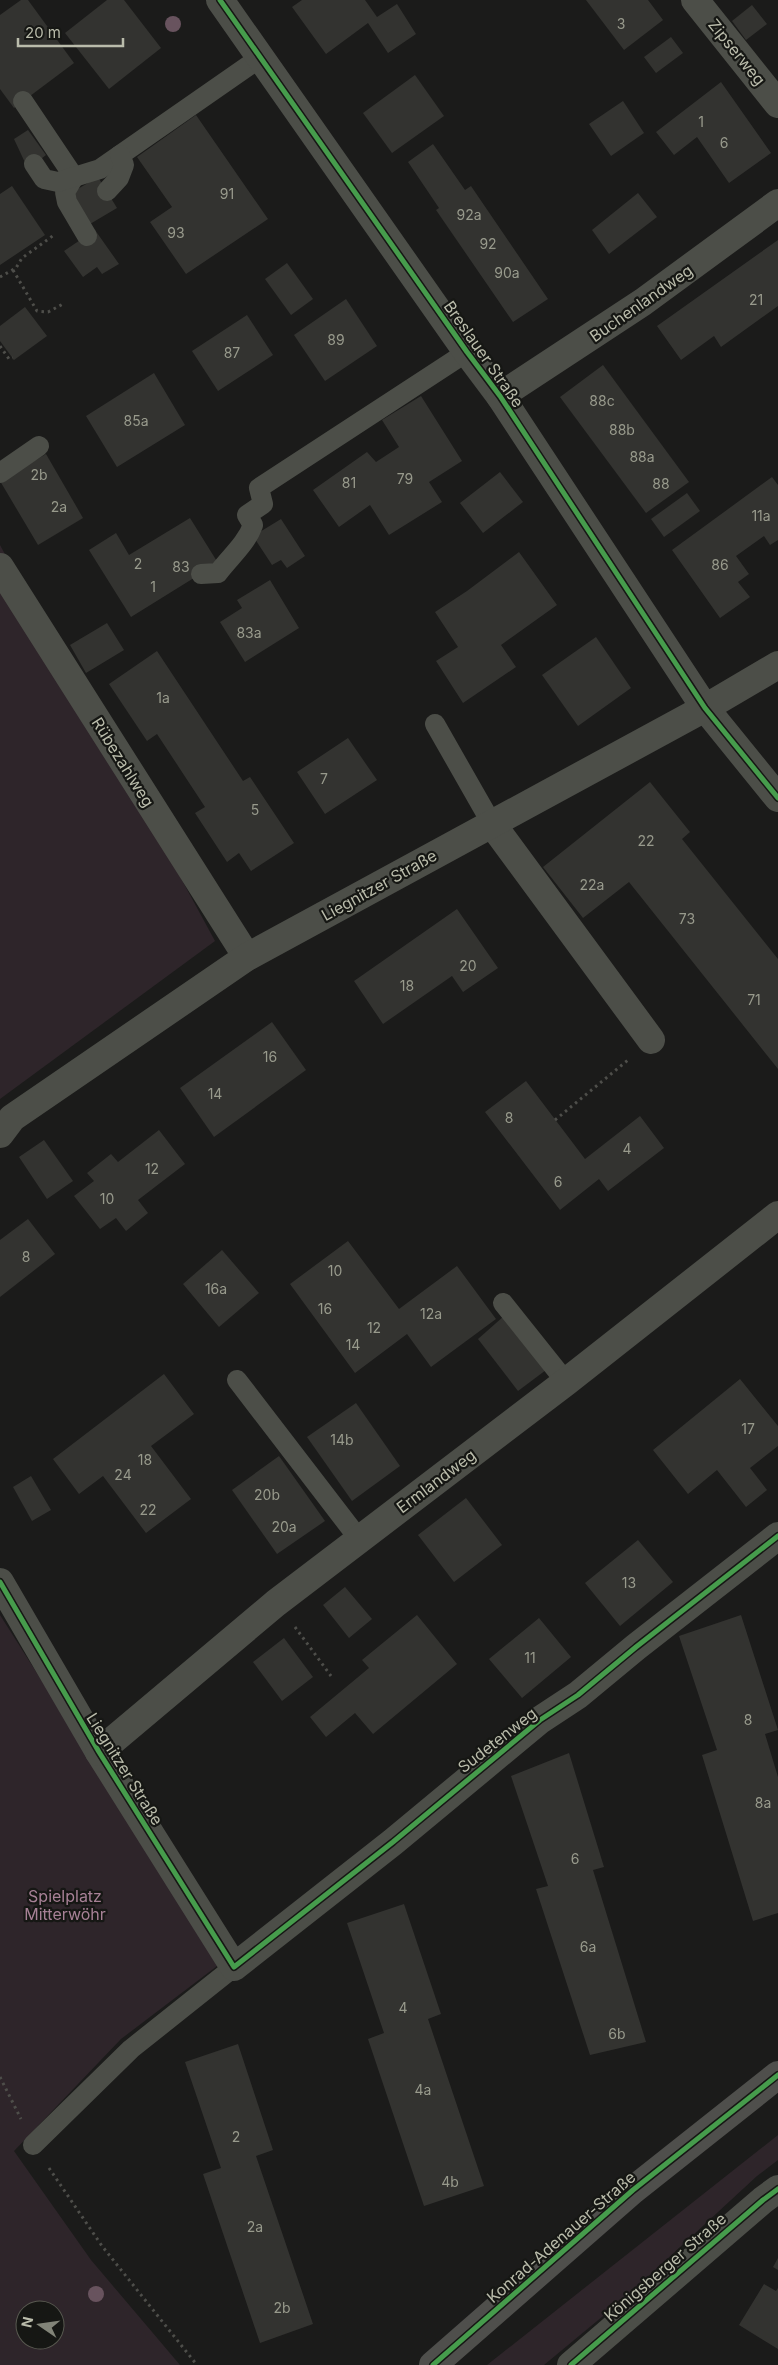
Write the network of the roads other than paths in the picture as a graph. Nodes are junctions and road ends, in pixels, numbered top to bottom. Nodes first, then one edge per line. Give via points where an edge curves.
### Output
1 (222, 1) edge
2 (700, 15) edge
3 (261, 57) junction
4 (23, 101) dead end
5 (778, 104) edge
6 (120, 155) junction
7 (34, 164) dead end
8 (74, 177) junction
9 (107, 191) dead end
10 (778, 203) edge
11 (82, 227) road end
12 (467, 352) junction
13 (500, 396) junction
14 (39, 446) dead end
15 (0, 473) edge
16 (256, 509) junction
17 (267, 527) dead end
18 (0, 567) edge
19 (201, 574) dead end
20 (778, 665) edge
21 (704, 708) junction
22 (435, 724) dead end
23 (778, 798) edge
24 (492, 824) junction
25 (247, 957) junction
26 (651, 1040) road end
27 (0, 1134) edge
28 (778, 1214) edge
29 (503, 1303) dead end
30 (237, 1380) dead end
31 (566, 1382) junction
32 (778, 1536) edge
33 (359, 1539) junction
34 (0, 1582) edge
35 (99, 1752) junction
36 (234, 1967) junction
37 (778, 2075) edge
38 (33, 2145) road end
39 (778, 2189) edge
40 (433, 2365) edge
41 (570, 2365) edge

1 - 3 street, Breslauer Straße
2 - 5 street, Zipserweg
3 - 6 lane
3 - 12 street, Breslauer Straße
4 - 8 lane
6 - 8 lane via 100,169
6 - 9 lane via 124,165 119,178
7 - 8 lane via 44,179 58,182
8 - 11 lane via 66,192 67,202
10 - 13 street, Buchenlandweg via 643,302
12 - 13 street, Breslauer Straße
12 - 16 lane via 259,488 263,504
13 - 21 street, Breslauer Straße
14 - 15 lane
16 - 17 lane
16 - 19 lane via 247,515 253,525 248,538 218,573
18 - 25 street, Rübezahlweg
20 - 21 street, Liegnitzer Straße
21 - 23 street, Breslauer Straße
21 - 24 street, Liegnitzer Straße
22 - 24 lane
24 - 25 street, Liegnitzer Straße
24 - 26 street
25 - 27 street, Liegnitzer Straße via 12,1118
28 - 31 street, Ermlandweg
29 - 31 lane
30 - 33 lane
31 - 33 street, Ermlandweg
32 - 36 street, Sudetenweg via 578,1695 540,1720
33 - 35 street, Ermlandweg via 276,1603
34 - 35 street, Liegnitzer Straße
35 - 36 street, Liegnitzer Straße
36 - 38 lane via 131,2050
37 - 40 main road, Konrad-Adenauer-Straße via 633,2190
39 - 41 street, Königsberger Straße

